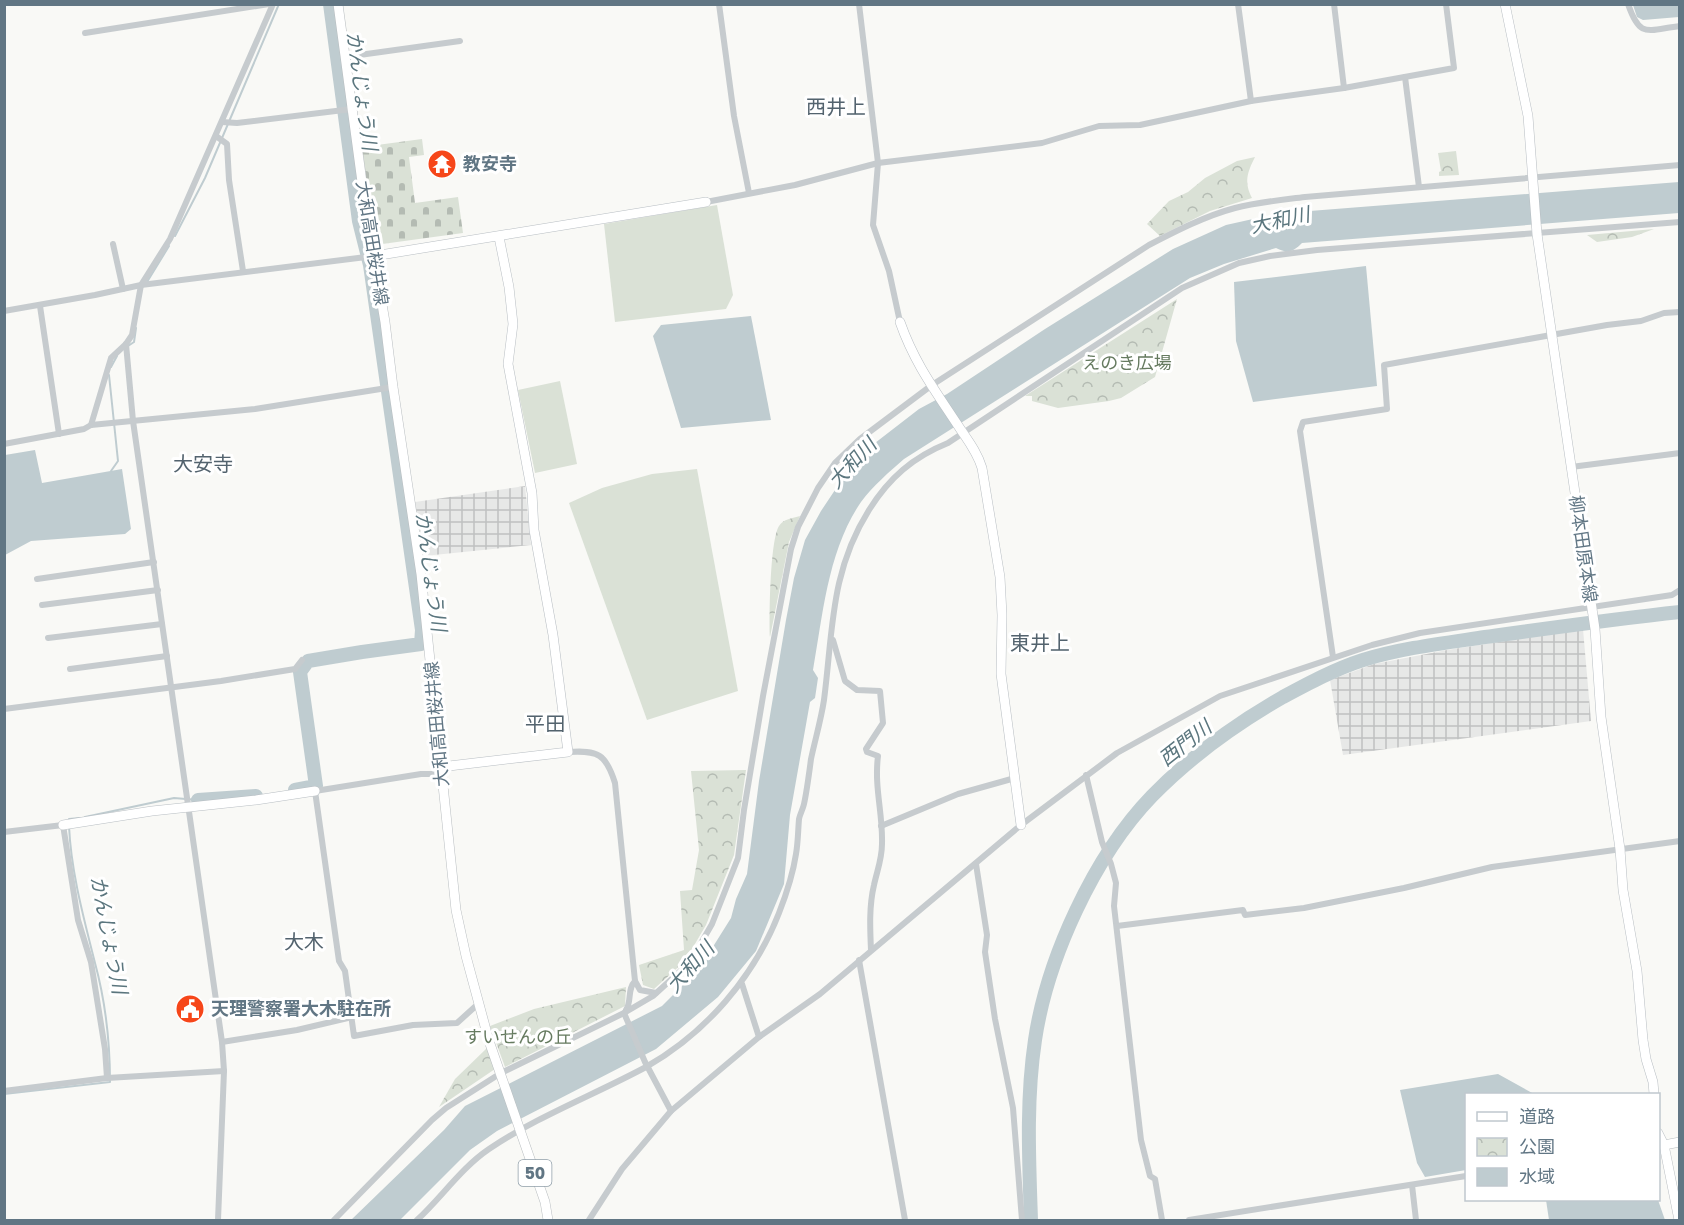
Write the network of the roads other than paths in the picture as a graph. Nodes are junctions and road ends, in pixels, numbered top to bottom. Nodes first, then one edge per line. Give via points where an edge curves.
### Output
1 (271, 4) edge
2 (338, 4) edge
3 (719, 4) edge
4 (859, 4) edge
5 (1238, 4) edge
6 (1334, 4) edge
7 (1446, 4) edge
8 (1505, 4) edge
9 (1628, 4) edge
10 (258, 5) edge
11 (232, 7) edge
12 (1680, 26) edge
13 (85, 33) dead end
14 (460, 41) dead end
15 (345, 57) junction
16 (1405, 77) junction
17 (1344, 88) junction
18 (1251, 101) junction
19 (347, 110) junction
20 (222, 122) junction
21 (216, 136) junction
22 (878, 163) junction
23 (1680, 165) edge
24 (1532, 178) junction
25 (1419, 187) junction
26 (749, 193) junction
27 (706, 202) joint
28 (1680, 222) edge
29 (1537, 232) junction
30 (499, 237) junction
31 (113, 244) dead end
32 (370, 256) junction
33 (243, 271) junction
34 (141, 285) junction
35 (123, 289) junction
36 (40, 306) junction
37 (4, 311) edge
38 (1680, 312) edge
39 (900, 322) joint
40 (1552, 334) junction
41 (126, 344) junction
42 (933, 386) junction
43 (388, 388) junction
44 (133, 420) junction
45 (91, 425) junction
46 (962, 432) junction
47 (59, 434) junction
48 (4, 444) edge
49 (1680, 453) edge
50 (1571, 467) junction
51 (154, 562) junction
52 (37, 579) dead end
53 (158, 590) junction
54 (1680, 590) edge
55 (42, 605) dead end
56 (1592, 611) junction
57 (162, 624) junction
58 (832, 635) junction
59 (48, 638) dead end
60 (167, 656) junction
61 (1334, 657) junction
62 (302, 660) dead end
63 (70, 669) dead end
64 (170, 687) junction
65 (4, 709) edge
66 (568, 752) junction
67 (442, 772) junction
68 (1086, 775) junction
69 (1015, 778) junction
70 (315, 791) junction
71 (189, 806) junction
72 (63, 825) junction
73 (1021, 825) junction
74 (881, 826) junction
75 (4, 832) edge
76 (1680, 841) edge
77 (1620, 849) junction
78 (976, 864) junction
79 (1117, 926) junction
80 (872, 950) junction
81 (859, 960) junction
82 (635, 981) junction
83 (742, 984) junction
84 (656, 993) junction
85 (478, 1004) junction
86 (625, 1015) junction
87 (352, 1017) junction
88 (759, 1037) junction
89 (222, 1042) junction
90 (646, 1064) junction
91 (224, 1071) junction
92 (501, 1075) junction
93 (107, 1078) junction
94 (4, 1091) edge
95 (1654, 1093) edge
96 (671, 1111) junction
97 (520, 1128) junction
98 (1680, 1142) edge
99 (1661, 1145) edge
100 (1465, 1176) edge
101 (1412, 1185) junction
102 (218, 1221) edge
103 (334, 1221) edge
104 (417, 1221) edge
105 (548, 1221) edge
106 (590, 1221) edge
107 (905, 1221) edge
108 (1022, 1221) edge
109 (1162, 1221) edge
110 (1190, 1221) edge
111 (1416, 1221) edge
112 (1679, 1221) edge

1 - 10 street
1 - 20 street
2 - 15 main road, 大和高田桜井線 / 50
3 - 26 street via 735,125
4 - 22 street
5 - 18 street
6 - 17 street
7 - 16 street via 1454,68
8 - 24 main road, 柳本田原本線 via 1528,116
9 - 12 street via 1638,27 1648,30
10 - 11 street
11 - 13 street
14 - 15 street
15 - 19 main road, 大和高田桜井線 / 50
16 - 17 street
16 - 25 street
17 - 18 street
18 - 22 street via 1140,125 1099,126 1042,143
19 - 20 street
19 - 32 main road, 大和高田桜井線 / 50 via 364,197
20 - 21 street
21 - 33 street via 227,144
21 - 34 street via 170,239
22 - 26 street
22 - 39 street via 873,225 889,271
23 - 24 street
24 - 25 street
24 - 29 main road, 柳本田原本線
25 - 42 street via 1252,204 1181,229 1149,245
26 - 27 street
27 - 30 main road
28 - 29 street
29 - 40 main road, 柳本田原本線
29 - 46 street via 1317,250 1239,263 1182,288
30 - 32 main road
30 - 66 main road via 513,324 508,364 532,493 534,530
31 - 35 street
32 - 33 street
32 - 43 main road, 大和高田桜井線 / 50 via 385,322
33 - 34 street
34 - 35 street
34 - 41 street via 132,335
35 - 36 street
36 - 37 street
36 - 47 street
38 - 40 street
39 - 42 main road via 910,350
40 - 50 main road, 柳本田原本線
40 - 61 street via 1384,366 1387,409 1303,422 1300,431
41 - 44 street
41 - 45 street via 111,358
42 - 46 main road
42 - 84 street via 860,439 836,463 798,527 763,696 738,858 697,950 686,966
43 - 44 street via 255,408
43 - 67 main road, 大和高田桜井線 / 50 via 421,574
44 - 45 street
44 - 51 street
45 - 47 street
46 - 58 street via 894,475 857,528 844,560
46 - 69 main road via 982,468 1000,576 1001,674
47 - 48 street
49 - 50 street
50 - 56 main road, 柳本田原本線
51 - 52 street
51 - 53 street
53 - 55 street
53 - 57 street
54 - 56 street via 1672,596
56 - 61 street via 1420,633
56 - 77 main road, 柳本田原本線 via 1601,717
57 - 59 street
57 - 60 street
58 - 74 street via 845,681 857,690 880,691 883,723 866,749 878,756
58 - 83 street via 822,715 793,867 771,932
60 - 63 street
60 - 64 street
61 - 68 street via 1208,702
62 - 64 street via 295,669
64 - 65 street
64 - 71 street
66 - 67 main road via 449,766
66 - 82 street via 589,750 606,760 615,783
67 - 70 street
67 - 85 main road, 大和高田桜井線 / 50 via 456,910
68 - 73 street
68 - 79 street via 1116,883
69 - 73 main road
69 - 74 street via 958,794
70 - 71 main road
70 - 87 street via 339,961 345,971
71 - 72 main road
71 - 89 street
72 - 75 street
72 - 93 street via 78,920 91,962
73 - 78 street
74 - 80 street via 881,866 874,885 870,920
76 - 77 street
77 - 79 street via 1492,867 1304,908 1245,915 1243,909
77 - 95 main road, 柳本田原本線 via 1643,1040
78 - 80 street
78 - 108 street via 995,1019 1013,1108
79 - 109 street via 1141,1140 1150,1176 1155,1179
80 - 81 street
81 - 88 street via 820,994
81 - 107 street
82 - 84 street via 640,990
82 - 86 street via 630,986
83 - 88 street
83 - 90 street via 690,1038
84 - 86 street
85 - 87 street via 457,1023 413,1025 354,1036
85 - 92 main road, 大和高田桜井線 / 50
86 - 90 street
86 - 92 street
87 - 89 street
88 - 96 street
89 - 91 street
90 - 96 street
90 - 97 street
91 - 93 street
91 - 102 street
92 - 97 main road, 大和高田桜井線 / 50
92 - 103 street via 432,1120
93 - 94 street
96 - 106 street via 622,1169
97 - 104 street via 465,1169
97 - 105 main road, 大和高田桜井線 / 50
98 - 99 main road
99 - 112 main road
100 - 101 street
101 - 110 street
101 - 111 street

